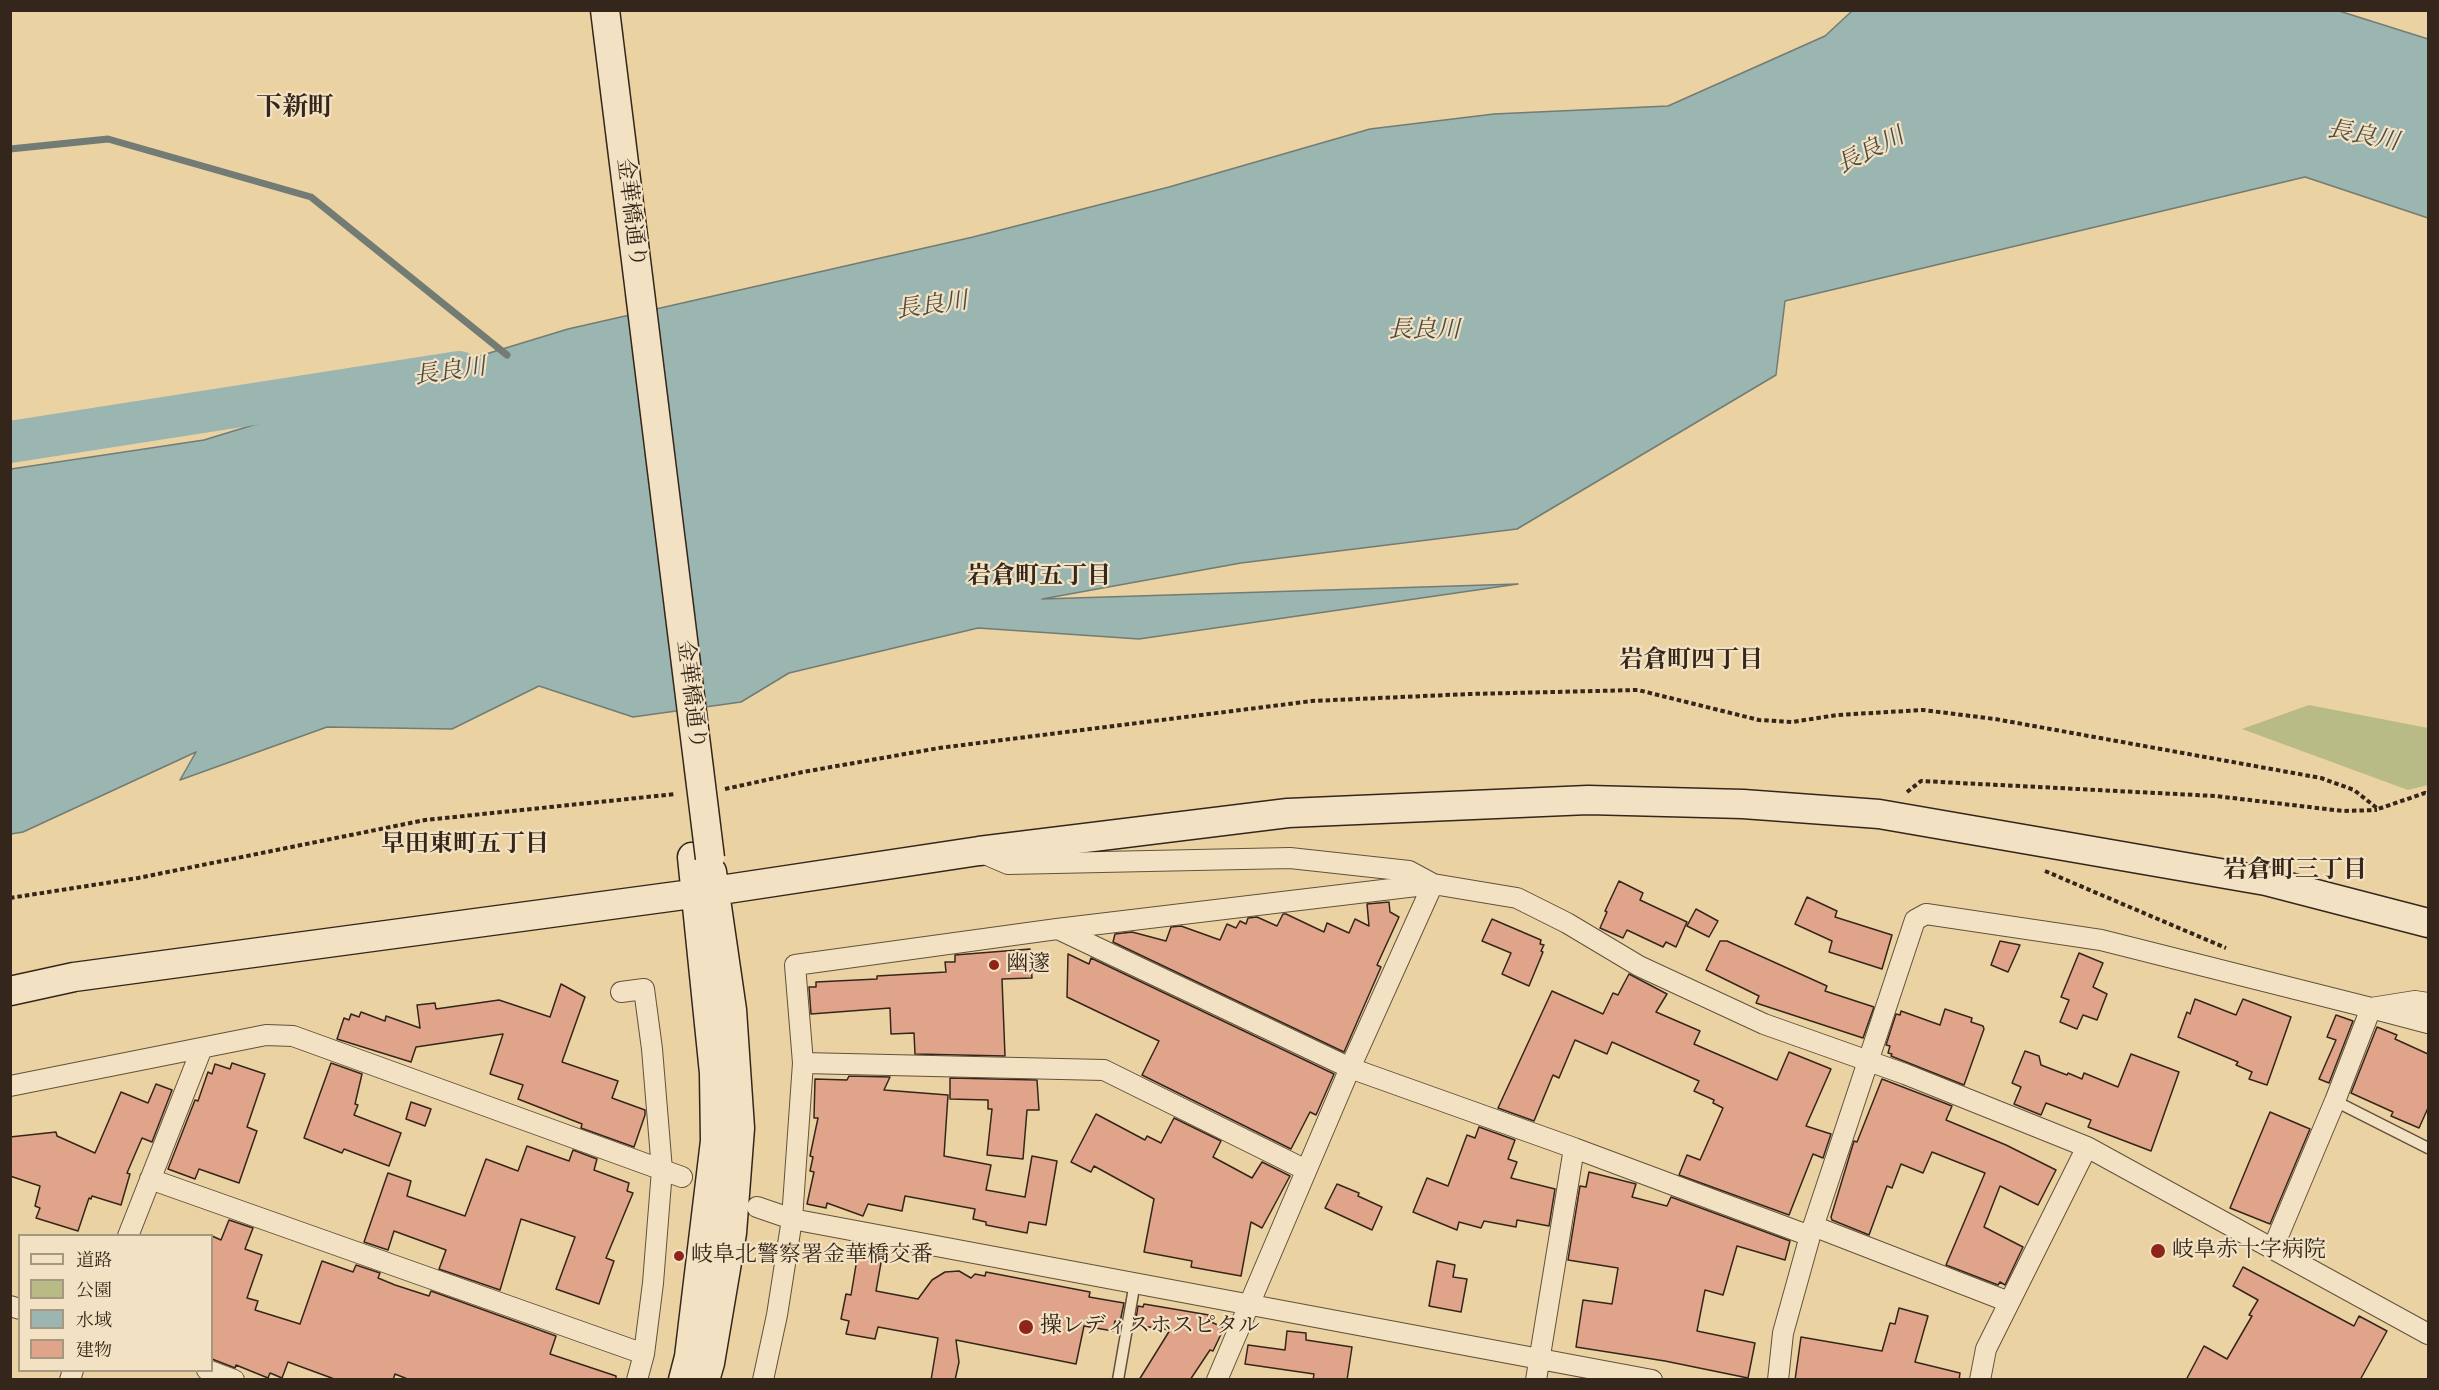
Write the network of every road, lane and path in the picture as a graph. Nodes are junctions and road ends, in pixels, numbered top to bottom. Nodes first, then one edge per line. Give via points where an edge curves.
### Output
1 (588, 10) edge
2 (606, 10) edge
3 (715, 790) dead end
4 (680, 794) dead end
5 (2428, 794) edge
6 (2378, 810) junction
7 (1879, 814) junction
8 (979, 851) junction
9 (701, 857) junction
10 (2040, 870) dead end
11 (1433, 884) junction
12 (704, 892) junction
13 (10, 898) edge
14 (2428, 923) edge
15 (1057, 928) junction
16 (2233, 950) dead end
17 (10, 991) edge
18 (621, 992) dead end
19 (2428, 1003) edge
20 (2371, 1008) junction
21 (2428, 1023) edge
22 (202, 1048) junction
23 (1868, 1062) junction
24 (803, 1063) junction
25 (1350, 1068) junction
26 (10, 1086) edge
27 (2335, 1101) junction
28 (2087, 1146) junction
29 (1574, 1148) junction
30 (2428, 1148) edge
31 (662, 1170) junction
32 (1306, 1170) junction
33 (682, 1177) dead end
34 (150, 1179) junction
35 (757, 1207) dead end
36 (792, 1219) junction
37 (1812, 1231) junction
38 (129, 1234) edge
39 (2273, 1248) junction
40 (1135, 1282) junction
41 (2009, 1302) junction
42 (1248, 1305) junction
43 (2428, 1334) edge
44 (644, 1354) junction
45 (1539, 1359) junction
46 (210, 1372) edge
47 (234, 1380) edge
48 (637, 1380) edge
49 (683, 1380) edge
50 (705, 1380) edge
51 (763, 1380) edge
52 (1118, 1380) edge
53 (1217, 1380) edge
54 (1536, 1380) edge
55 (1652, 1380) edge
56 (1778, 1380) edge
57 (1980, 1380) edge

1 - 9 street, 金華橋通り
2 - 9 street, 金華橋通り, bridge
3 - 6 path via 939,748 1301,703 1638,690 1759,720 1792,722 1923,710 1995,719 2321,778 2354,790
4 - 13 path via 425,820 138,878
5 - 6 path
6 - 7 path via 2343,811 2215,796 1921,781
7 - 8 street via 1743,804 1576,800 1288,813
7 - 14 street via 2266,881
8 - 11 street via 1008,864 1290,858 1409,872
8 - 12 street
9 - 12 street, 金華橋通り
10 - 16 path
11 - 15 street
11 - 23 street via 1517,898 1639,966 1764,1024
11 - 25 street
12 - 17 street via 74,977
12 - 49 street, 金華橋通り via 715,1141 689,1358
12 - 50 street, 金華橋通り via 732,1010 740,1128 732,1233
15 - 24 street via 795,965
15 - 25 street
18 - 31 street via 644,989
19 - 20 street via 2415,1001
20 - 21 street
20 - 23 street via 2101,940 1926,914 1915,920 1909,933
20 - 27 street
22 - 26 street
22 - 31 street via 266,1035 293,1036
22 - 34 street
23 - 28 street
23 - 37 street
24 - 32 street via 1104,1070
24 - 36 street
25 - 29 street
25 - 32 street
27 - 30 lane
27 - 39 street
28 - 39 street
28 - 41 street
29 - 37 street
29 - 45 street
31 - 33 street
31 - 44 street
32 - 42 street
34 - 38 street
34 - 44 street
35 - 36 street
36 - 40 street
36 - 51 street
37 - 41 street
37 - 56 street via 1783,1334
39 - 43 street
40 - 42 street
40 - 52 lane
41 - 57 street via 1986,1349
42 - 45 street
42 - 53 street
44 - 48 street
45 - 54 street
45 - 55 street
46 - 47 street

